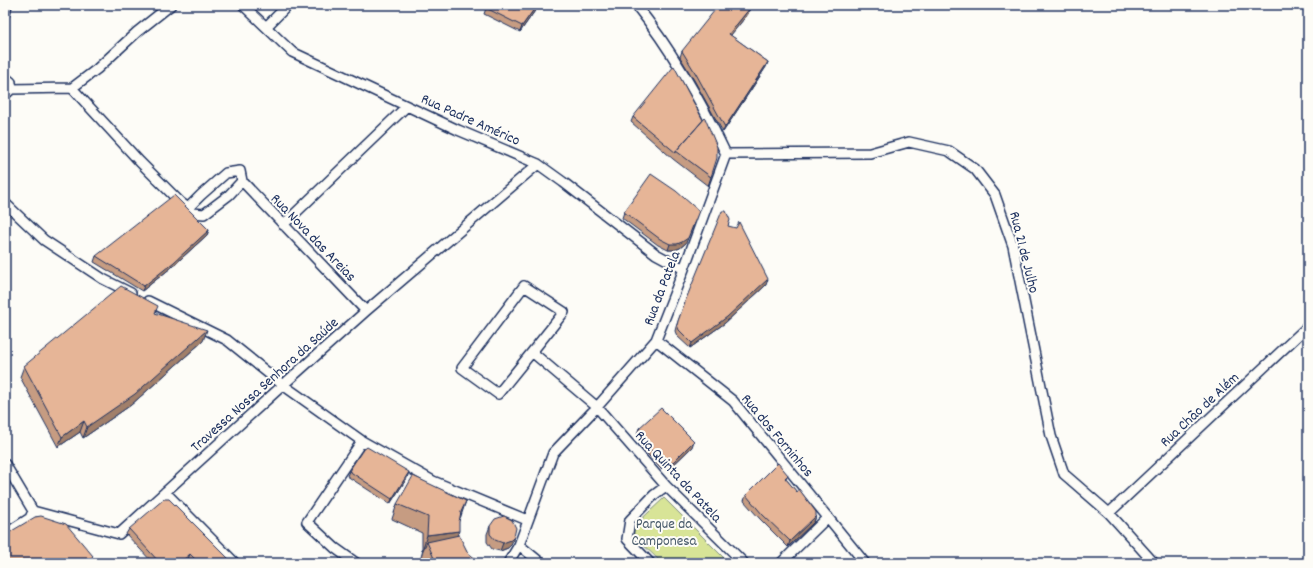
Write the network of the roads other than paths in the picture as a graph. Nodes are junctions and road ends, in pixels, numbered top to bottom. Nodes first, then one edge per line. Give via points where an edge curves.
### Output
1 (7, 5) edge
2 (171, 5) edge
3 (243, 5) edge
4 (288, 5) edge
5 (636, 5) edge
6 (5, 13) edge
7 (266, 27) junction
8 (5, 77) edge
9 (72, 88) junction
10 (8, 91) edge
11 (407, 106) junction
12 (726, 154) junction
13 (538, 164) junction
14 (242, 182) junction
15 (5, 203) edge
16 (188, 208) junction
17 (283, 225) junction
18 (684, 269) junction
19 (366, 312) junction
20 (1308, 326) edge
21 (656, 340) junction
22 (532, 352) junction
23 (283, 385) junction
24 (597, 407) junction
25 (362, 441) junction
26 (5, 464) edge
27 (666, 486) junction
28 (166, 492) junction
29 (33, 511) junction
30 (1109, 513) junction
31 (828, 517) junction
32 (527, 520) junction
33 (5, 534) edge
34 (519, 545) junction
35 (235, 563) edge
36 (356, 563) edge
37 (508, 563) edge
38 (541, 563) edge
39 (650, 563) edge
40 (744, 563) edge
41 (781, 563) edge
42 (865, 563) edge
43 (1154, 563) edge

1 - 6 street
2 - 9 street
3 - 7 street, Rua Padre Américo
4 - 7 street
5 - 12 street via 686,80
7 - 11 street, Rua Padre Américo via 292,52
8 - 10 street via 11,82
9 - 10 street
9 - 16 street
11 - 13 street, Rua Padre Américo
11 - 17 street
12 - 18 street, Rua da Patela
12 - 30 street, Rua 21 de Julho via 870,153 910,142 949,151 975,169 995,195 1013,246 1050,436 1064,474
13 - 18 street, Rua Padre Américo via 656,254
13 - 19 street, Travessa Nossa Senhora da Saúde
14 - 16 street via 204,214 192,213
14 - 16 street, Rua Nova das Areias via 240,171 226,173
14 - 17 street, Rua Nova das Areias
15 - 23 street via 44,240 103,279 227,340
17 - 19 street, Rua Nova das Areias
18 - 21 street, Rua da Patela
19 - 23 street, Travessa Nossa Senhora da Saúde
20 - 30 street, Rua Chão de Além
21 - 24 street, Rua da Patela
21 - 31 street, Rua dos Forninhos via 733,401
22 - 22 street via 498,394 462,368 524,286 564,312
22 - 24 street, Rua Quinta da Patela
23 - 25 street
23 - 28 street, Travessa Nossa Senhora da Saúde
24 - 27 street, Rua Quinta da Patela
24 - 32 street, Rua da Patela via 553,453
25 - 32 street via 433,481
25 - 36 street via 307,522
26 - 29 street
27 - 39 street via 630,520 627,539
27 - 40 street, Rua Quinta da Patela
28 - 29 street, Travessa Nossa Senhora da Saúde via 118,534
28 - 35 street
29 - 33 street via 30,518
30 - 43 street, Rua 21 de Julho
31 - 41 street
31 - 42 street, Rua dos Forninhos
32 - 34 street, Rua da Patela
34 - 37 street, Rua da Patela
34 - 38 street

